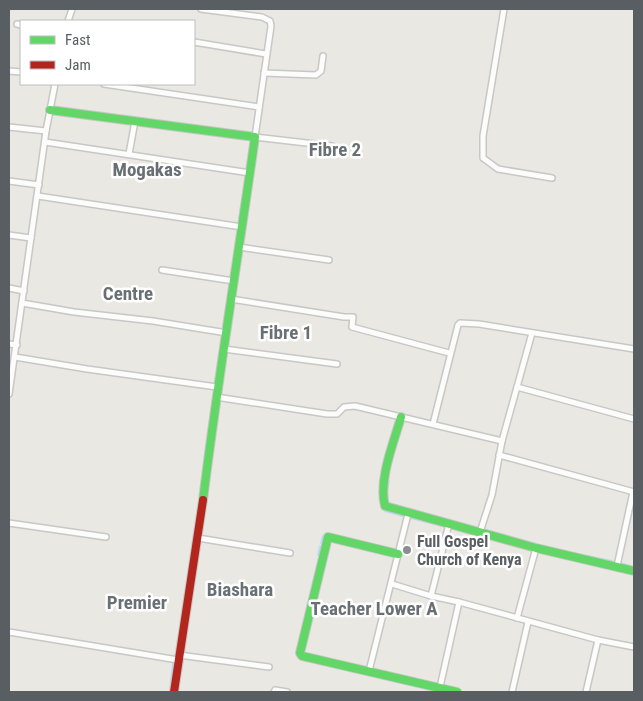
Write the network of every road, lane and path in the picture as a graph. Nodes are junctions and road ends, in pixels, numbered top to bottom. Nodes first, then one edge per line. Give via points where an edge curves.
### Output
1 (201, 9) edge
2 (254, 9) edge
3 (504, 9) edge
4 (253, 16) junction
5 (195, 42) edge
6 (266, 54) junction
7 (323, 56) dead end
8 (264, 73) junction
9 (55, 85) edge
10 (111, 85) edge
11 (259, 107) junction
12 (50, 110) junction
13 (135, 121) junction
14 (9, 127) edge
15 (46, 131) junction
16 (254, 137) junction
17 (45, 142) junction
18 (332, 146) dead end
19 (129, 154) junction
20 (250, 173) junction
21 (552, 178) dead end
22 (9, 181) edge
23 (39, 186) junction
24 (38, 196) junction
25 (242, 227) junction
26 (9, 235) edge
27 (32, 238) junction
28 (239, 247) junction
29 (328, 260) dead end
30 (162, 270) dead end
31 (234, 281) junction
32 (9, 288) edge
33 (24, 291) junction
34 (231, 299) junction
35 (22, 303) junction
36 (227, 333) junction
37 (532, 333) junction
38 (9, 344) edge
39 (17, 345) junction
40 (224, 349) junction
41 (634, 349) edge
42 (449, 352) junction
43 (15, 357) junction
44 (337, 364) dead end
45 (10, 374) edge
46 (217, 387) junction
47 (518, 387) junction
48 (9, 394) edge
49 (216, 397) junction
50 (401, 417) junction
51 (634, 419) edge
52 (433, 424) junction
53 (502, 441) junction
54 (499, 455) junction
55 (634, 492) edge
56 (408, 514) junction
57 (9, 523) edge
58 (449, 524) junction
59 (480, 532) junction
60 (106, 537) dead end
61 (198, 538) junction
62 (536, 548) junction
63 (290, 554) dead end
64 (398, 554) junction
65 (617, 566) junction
66 (634, 571) edge
67 (392, 584) junction
68 (431, 596) junction
69 (460, 602) junction
70 (517, 618) junction
71 (528, 622) junction
72 (9, 632) edge
73 (598, 640) junction
74 (634, 647) edge
75 (179, 657) junction
76 (269, 666) dead end
77 (369, 671) junction
78 (440, 687) junction
79 (174, 692) edge
80 (274, 692) edge
81 (287, 692) edge
82 (456, 692) edge
83 (512, 692) edge
84 (586, 692) edge

1 - 4 street
2 - 4 street
3 - 21 street via 483,158 498,169
4 - 6 street via 270,21
5 - 6 street
6 - 8 street
7 - 8 street via 321,71 316,75
8 - 11 street
9 - 12 street
10 - 11 street
11 - 16 street
12 - 13 street
12 - 15 street
13 - 16 street
13 - 19 street
14 - 15 street
15 - 17 street
16 - 18 street
16 - 20 street
17 - 19 street
17 - 23 street
19 - 20 street
20 - 25 street
22 - 23 street
23 - 24 street
24 - 25 street
24 - 27 street
25 - 28 street
26 - 27 street
27 - 33 street
28 - 29 street
28 - 31 street
30 - 31 street
31 - 34 street
32 - 33 street
33 - 35 street
34 - 36 street
34 - 42 street via 353,317 352,327
35 - 36 street
35 - 39 street
36 - 40 street
37 - 41 street
37 - 42 street via 463,323 458,325
37 - 47 street
38 - 39 street
39 - 43 street
40 - 44 street
40 - 46 street
42 - 52 street
43 - 45 street
43 - 46 street
45 - 48 street
46 - 49 street
47 - 51 street
47 - 53 street
49 - 50 street via 327,414 337,414 344,408 355,406
49 - 61 street
50 - 52 street
50 - 56 street via 382,496 385,506
52 - 53 street
53 - 54 street
54 - 55 street
54 - 59 street via 492,496
55 - 65 street
56 - 58 street
56 - 64 street
57 - 60 street
58 - 59 street
58 - 68 street
59 - 62 street
61 - 63 street
61 - 75 street
62 - 65 street
62 - 70 street
64 - 67 street
64 - 77 street via 332,536 328,537 325,546 300,653
65 - 66 street
67 - 68 street
67 - 77 street
68 - 69 street
69 - 70 street
69 - 78 street
70 - 71 street
71 - 73 street
71 - 83 street
72 - 75 street
73 - 74 street
73 - 84 street
75 - 76 street
75 - 79 street
77 - 78 street
78 - 82 street
80 - 81 street

